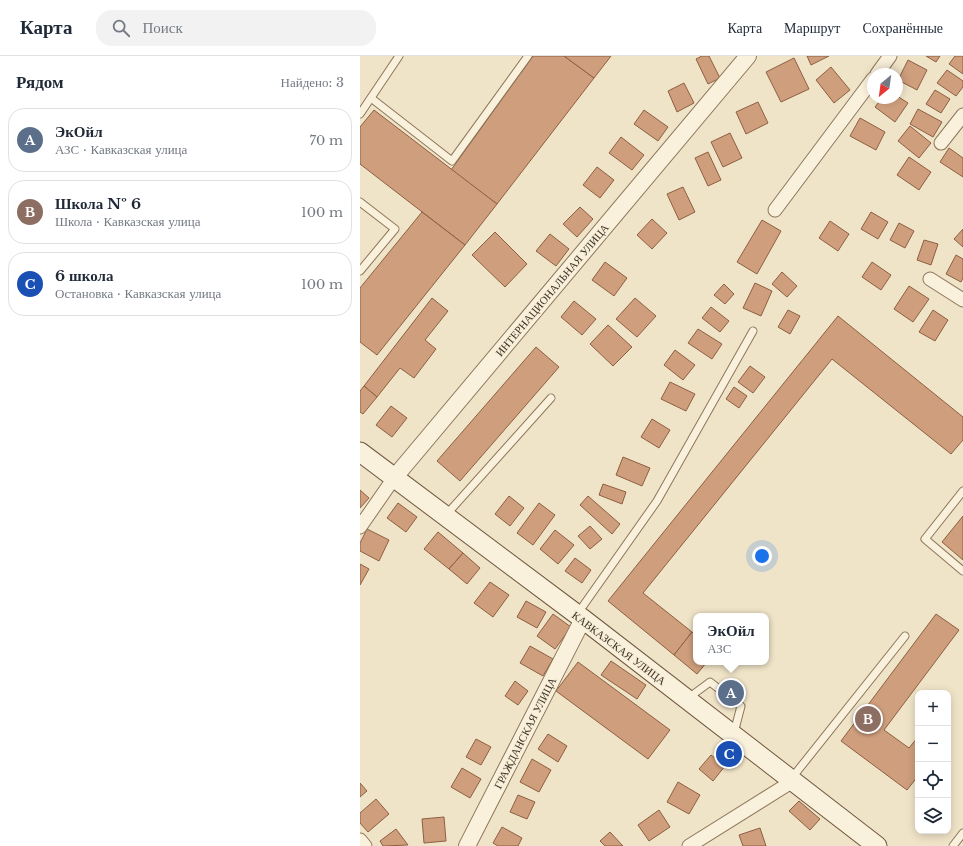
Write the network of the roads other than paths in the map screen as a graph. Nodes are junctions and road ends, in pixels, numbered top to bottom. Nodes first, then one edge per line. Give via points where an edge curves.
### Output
1 (399, 56) edge
2 (528, 56) edge
3 (748, 56) edge
4 (890, 56) edge
5 (881, 68) edge
6 (867, 87) edge
7 (371, 98) junction
8 (360, 114) edge
9 (963, 115) edge
10 (941, 143) dead end
11 (360, 202) edge
12 (776, 210) dead end
13 (360, 271) edge
14 (930, 279) dead end
15 (963, 300) edge
16 (753, 331) dead end
17 (550, 398) dead end
18 (360, 452) edge
19 (394, 478) junction
20 (963, 491) edge
21 (445, 516) junction
22 (360, 527) edge
23 (963, 571) edge
24 (580, 617) junction
25 (905, 636) dead end
26 (686, 699) junction
27 (734, 736) junction
28 (792, 780) junction
29 (963, 833) edge
30 (360, 840) edge
31 (365, 846) edge
32 (467, 846) edge
33 (689, 846) edge
34 (877, 846) edge
35 (953, 846) edge

1 - 7 lane
2 - 7 lane via 452,161
3 - 19 street, ИНТЕРНАЦИОНАЛЬНАЯ УЛИЦА
4 - 5 street
6 - 12 street
7 - 8 lane
9 - 10 street
11 - 13 lane via 395,229
14 - 15 street
16 - 24 lane via 657,501
17 - 21 lane
18 - 19 main road, КАВКАЗСКАЯ УЛИЦА
19 - 21 main road, КАВКАЗСКАЯ УЛИЦА
19 - 22 street, ИНТЕРНАЦИОНАЛЬНАЯ УЛИЦА
20 - 23 lane via 925,539
21 - 24 main road, КАВКАЗСКАЯ УЛИЦА
24 - 26 main road, КАВКАЗСКАЯ УЛИЦА
24 - 32 street, ГРАЖДАНСКАЯ УЛИЦА
25 - 28 lane
26 - 27 main road, КАВКАЗСКАЯ УЛИЦА
26 - 27 lane via 710,682 741,706
27 - 28 main road, КАВКАЗСКАЯ УЛИЦА
28 - 33 street
28 - 34 main road, КАВКАЗСКАЯ УЛИЦА
29 - 35 lane
30 - 31 street

